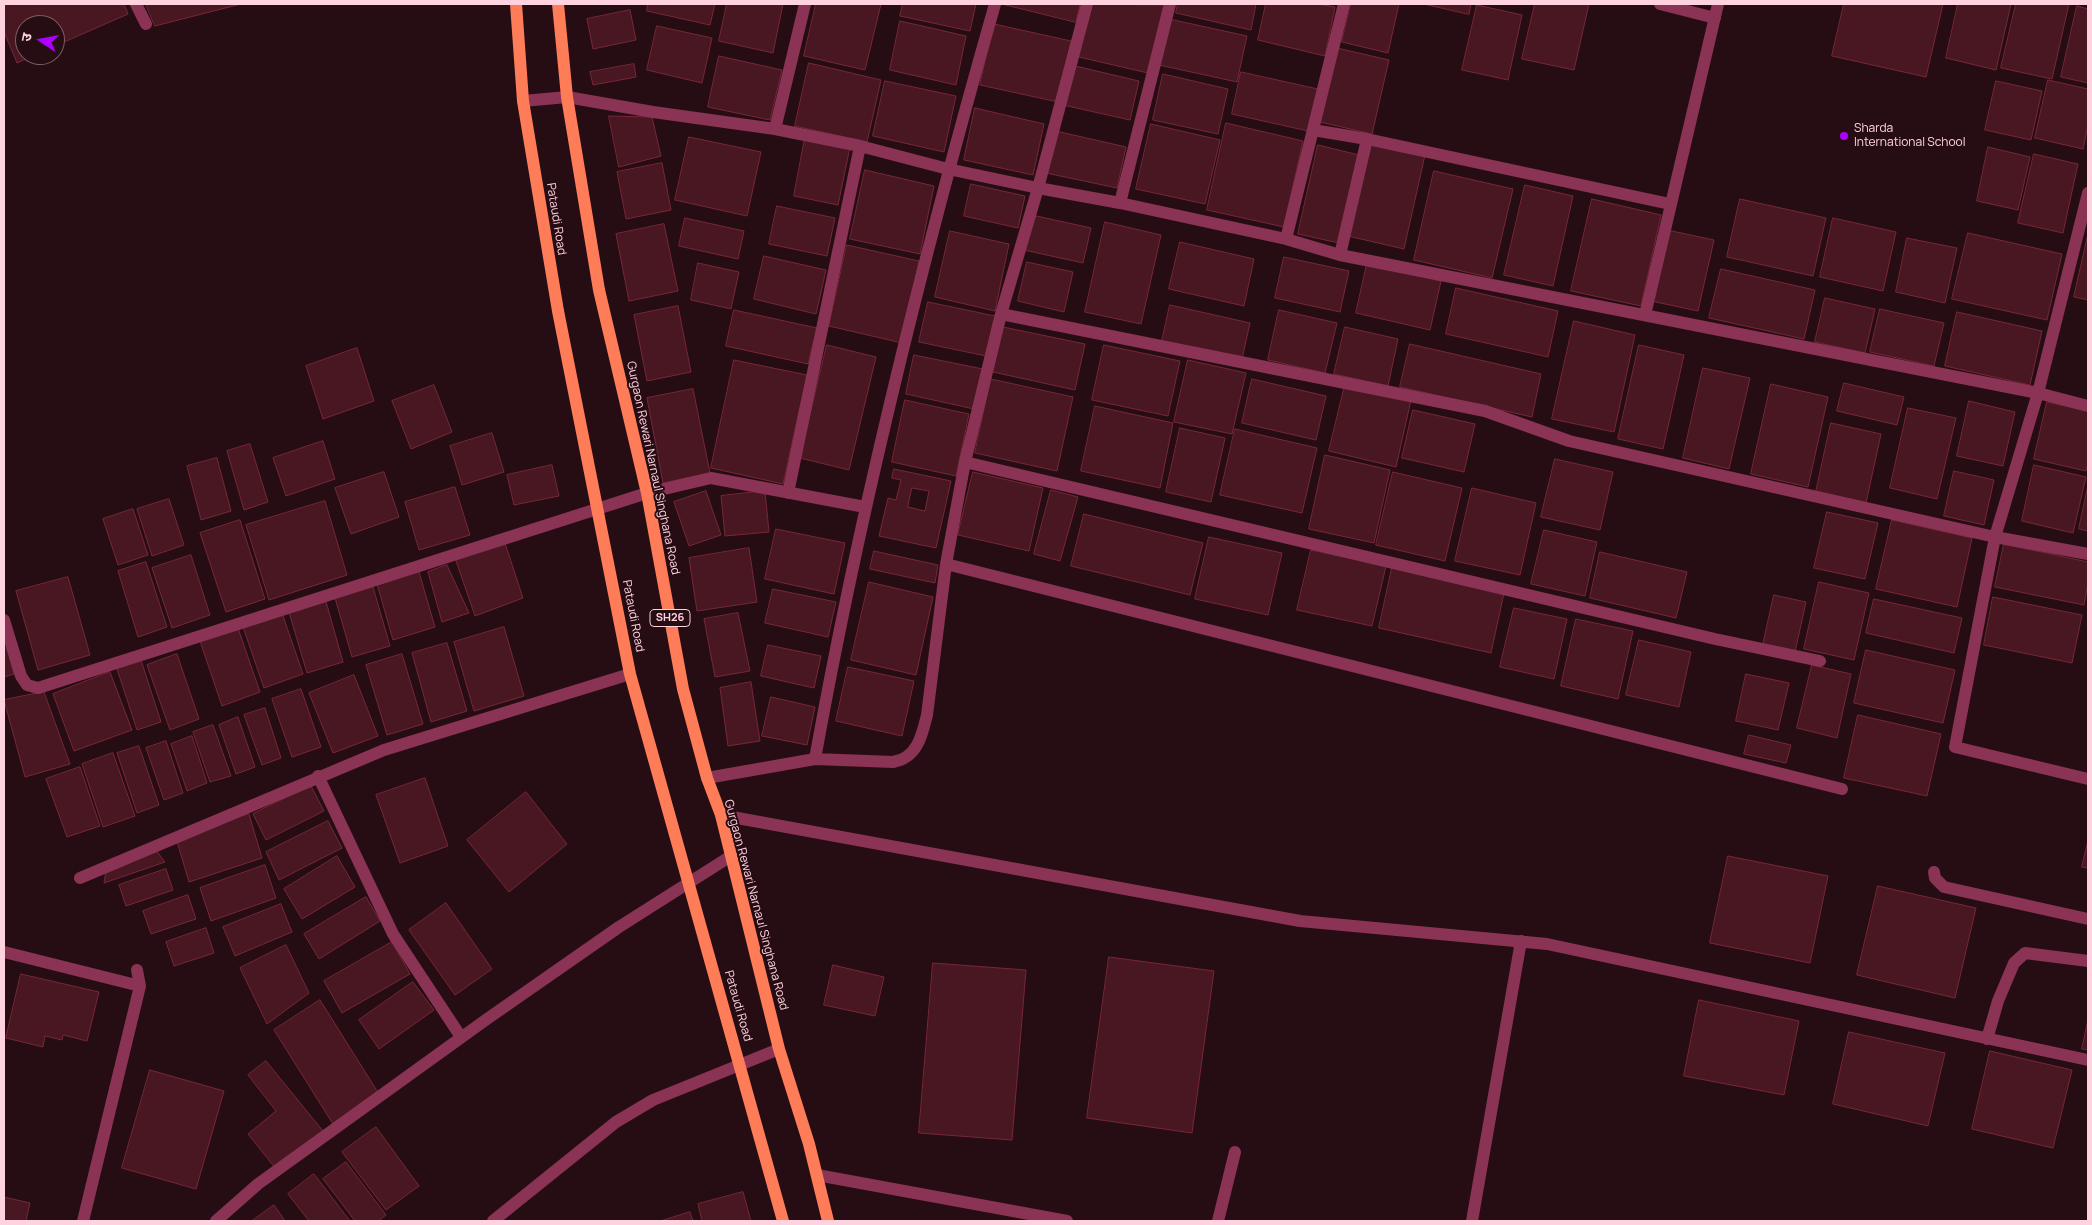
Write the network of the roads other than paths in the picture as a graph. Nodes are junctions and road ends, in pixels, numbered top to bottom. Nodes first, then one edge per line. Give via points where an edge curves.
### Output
1 (136, 4) edge
2 (516, 4) edge
3 (558, 4) edge
4 (805, 4) edge
5 (995, 4) edge
6 (1087, 4) edge
7 (1170, 4) edge
8 (1344, 4) edge
9 (1660, 4) edge
10 (1718, 4) edge
11 (1715, 18) junction
12 (146, 24) dead end
13 (567, 97) junction
14 (523, 101) junction
15 (775, 129) junction
16 (1313, 130) junction
17 (1367, 138) junction
18 (860, 146) junction
19 (948, 169) junction
20 (1038, 188) junction
21 (2088, 193) edge
22 (1120, 203) junction
23 (1670, 204) junction
24 (1286, 239) junction
25 (1340, 255) junction
26 (1002, 314) junction
27 (1645, 315) junction
28 (2038, 393) junction
29 (2088, 406) edge
30 (966, 462) junction
31 (646, 493) junction
32 (788, 493) junction
33 (866, 507) junction
34 (598, 508) junction
35 (1994, 537) junction
36 (2088, 554) edge
37 (946, 564) junction
38 (4, 620) edge
39 (1820, 662) dead end
40 (630, 674) junction
41 (815, 759) junction
42 (318, 776) junction
43 (707, 778) junction
44 (2088, 780) edge
45 (1842, 788) dead end
46 (721, 815) junction
47 (731, 856) junction
48 (1934, 872) dead end
49 (80, 878) dead end
50 (689, 882) junction
51 (2088, 919) edge
52 (1521, 941) junction
53 (4, 952) edge
54 (2088, 961) edge
55 (137, 970) dead end
56 (140, 986) junction
57 (461, 1037) junction
58 (1987, 1039) junction
59 (779, 1050) junction
60 (2088, 1060) edge
61 (740, 1065) junction
62 (1235, 1152) dead end
63 (817, 1175) junction
64 (83, 1221) edge
65 (216, 1221) edge
66 (493, 1221) edge
67 (783, 1221) edge
68 (828, 1221) edge
69 (1067, 1221) edge
70 (1218, 1221) edge
71 (1472, 1221) edge

1 - 12 street
2 - 14 main road, Pataudi Road
3 - 13 main road, Gurgaon Rewari Narnaul Singhana Road / SH26
4 - 15 street
5 - 19 street
6 - 20 street
7 - 22 street
8 - 16 street
9 - 11 street
10 - 11 street
11 - 23 street
13 - 14 street
13 - 15 street
13 - 31 main road, Gurgaon Rewari Narnaul Singhana Road / SH26 via 599,290
14 - 34 main road, Pataudi Road via 558,311
15 - 18 street
16 - 17 street
16 - 24 street
17 - 23 street
17 - 25 street
18 - 19 street
18 - 32 street
19 - 20 street
19 - 33 street
20 - 22 street
20 - 26 street
21 - 28 street
22 - 24 street
23 - 27 street
24 - 25 street
25 - 27 street
26 - 30 street
26 - 35 street via 1485,411 1569,441
27 - 28 street
28 - 29 street
28 - 35 street
30 - 37 street
30 - 39 street
31 - 32 street via 711,478
31 - 34 street
31 - 43 main road, Gurgaon Rewari Narnaul Singhana Road / SH26 via 683,689
32 - 33 street
33 - 41 street
34 - 38 street via 38,688 28,685 21,676
34 - 40 main road, Pataudi Road
35 - 36 street
35 - 44 street via 1954,747
37 - 41 street via 927,715 914,751 903,760 893,762
37 - 45 street
40 - 42 street via 384,750
40 - 50 main road, Pataudi Road
41 - 43 street
42 - 49 street
42 - 57 street via 393,934
43 - 46 main road, Gurgaon Rewari Narnaul Singhana Road / SH26
46 - 47 main road, Gurgaon Rewari Narnaul Singhana Road / SH26
46 - 52 street via 1300,921
47 - 50 street
47 - 59 main road, Gurgaon Rewari Narnaul Singhana Road / SH26
48 - 51 street via 1934,878 1944,886
50 - 57 street
50 - 61 main road, Pataudi Road
52 - 58 street
52 - 71 street
53 - 56 street
54 - 58 street via 2025,953 2014,963
55 - 56 street
56 - 64 street
57 - 65 street via 258,1184
58 - 60 street
59 - 61 street
59 - 63 main road, Gurgaon Rewari Narnaul Singhana Road / SH26
61 - 66 street via 652,1100 624,1118
61 - 67 main road, Pataudi Road
62 - 70 street
63 - 68 main road, Gurgaon Rewari Narnaul Singhana Road / SH26
63 - 69 street

